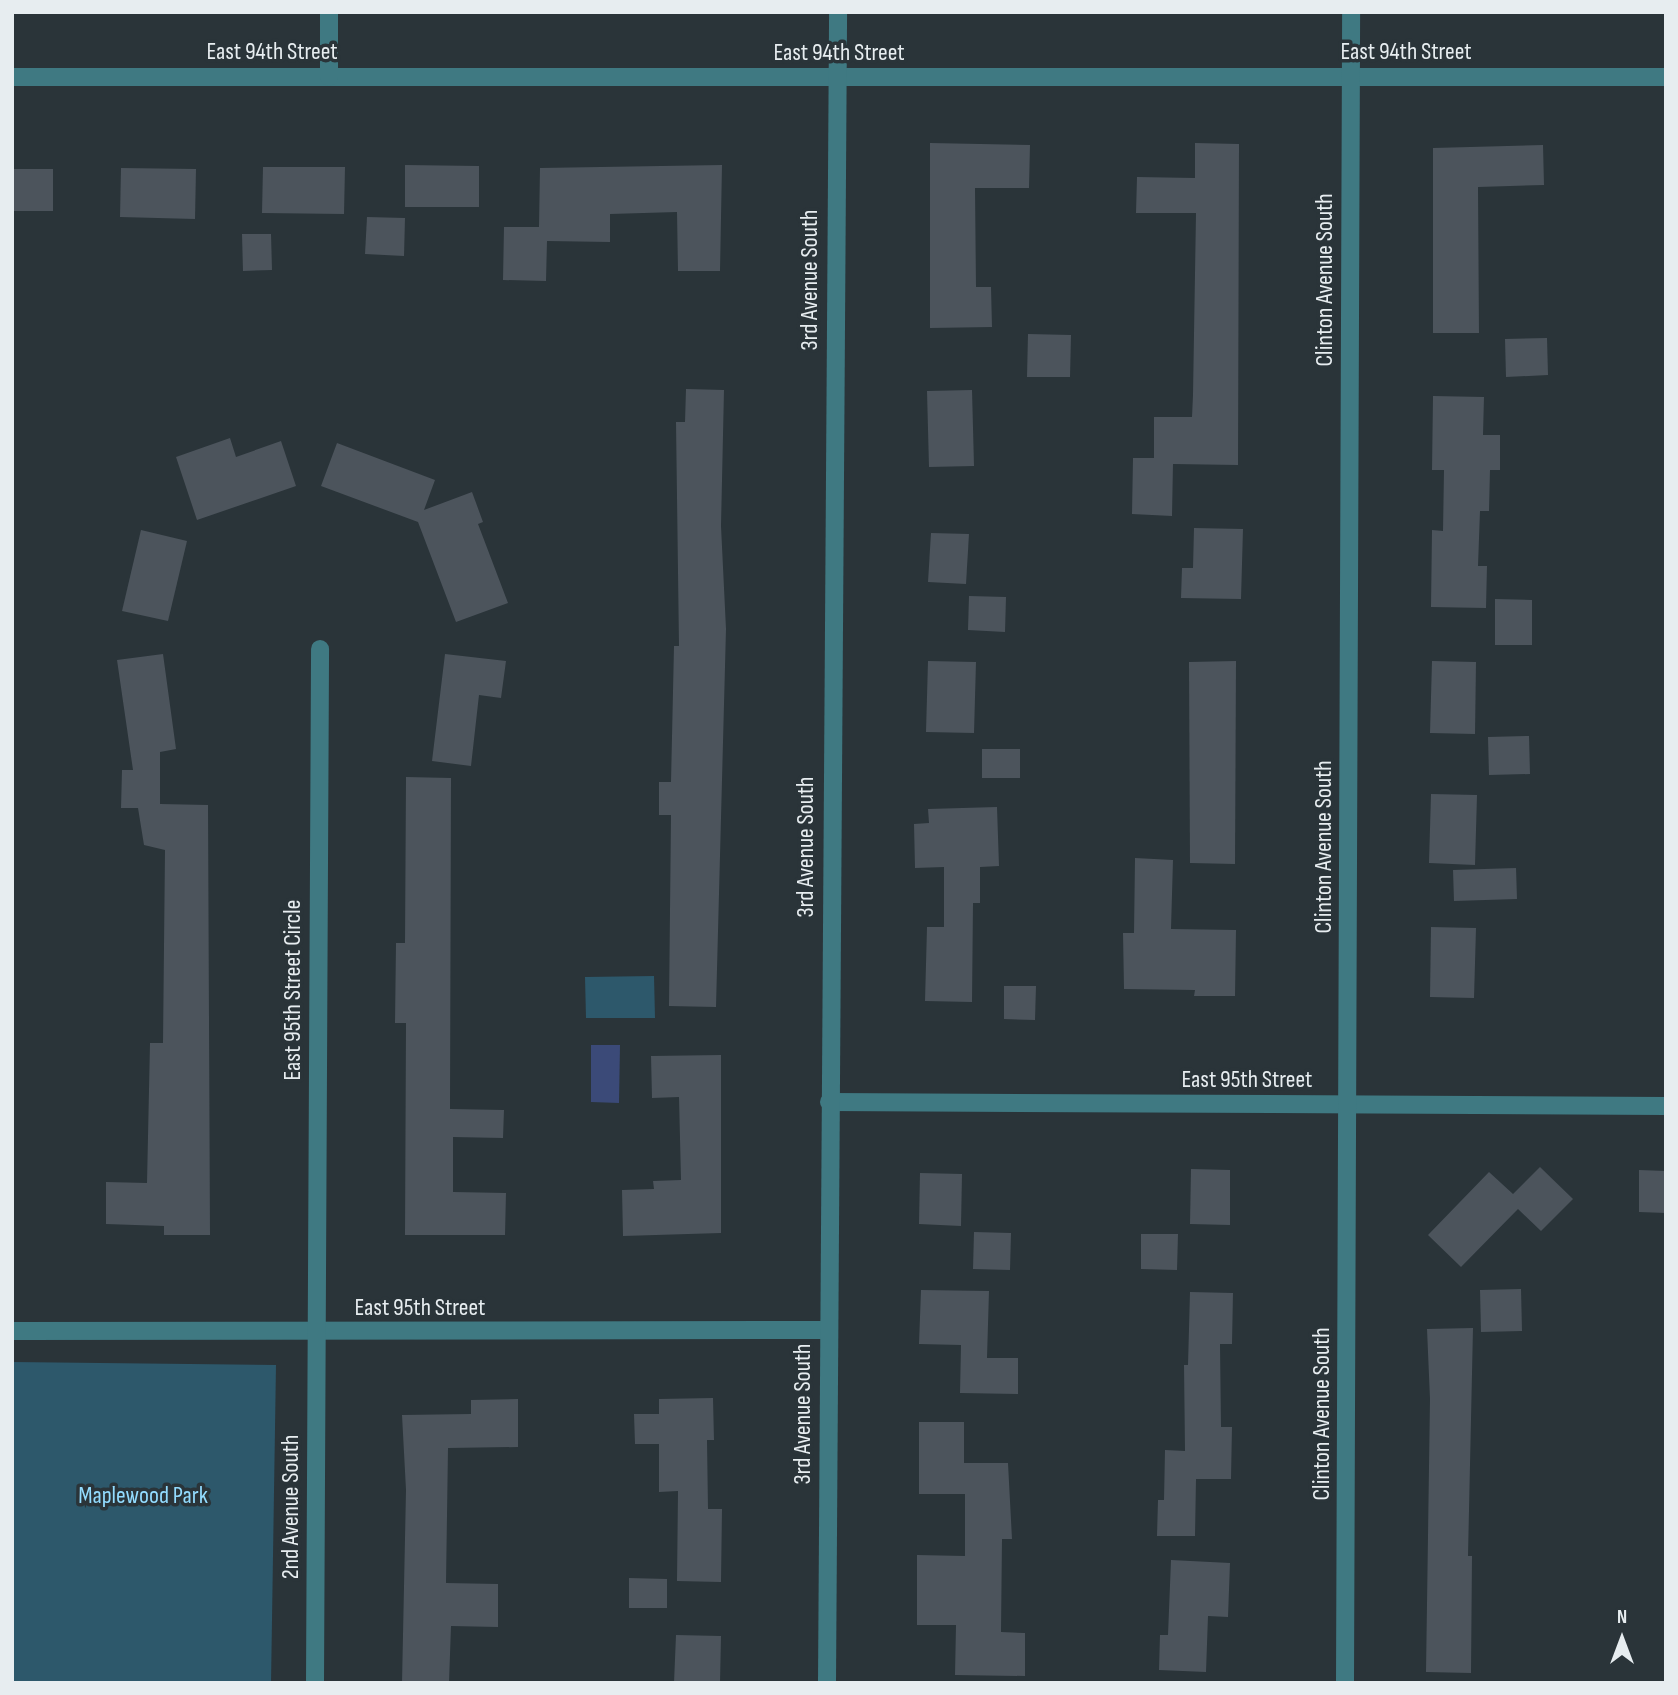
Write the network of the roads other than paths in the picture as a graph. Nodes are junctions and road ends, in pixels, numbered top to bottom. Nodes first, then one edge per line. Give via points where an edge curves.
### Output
1 (329, 12) edge
2 (838, 12) edge
3 (1351, 12) edge
4 (12, 77) edge
5 (329, 77) junction
6 (838, 77) junction
7 (1351, 77) junction
8 (1666, 77) edge
9 (320, 649) dead end
10 (829, 1102) junction
11 (1347, 1104) junction
12 (1666, 1106) edge
13 (828, 1330) junction
14 (12, 1331) edge
15 (316, 1332) junction
16 (315, 1683) edge
17 (827, 1683) edge
18 (1345, 1683) edge

1 - 5 street
2 - 6 street, 3rd Avenue South
3 - 7 street, Clinton Avenue South
4 - 5 street, East 94th Street
5 - 6 street, East 94th Street
6 - 7 street, East 94th Street
6 - 10 street, 3rd Avenue South
7 - 8 street, East 94th Street
7 - 11 street, Clinton Avenue South
9 - 15 street, East 95th Street Circle
10 - 11 street, East 95th Street
10 - 13 street, 3rd Avenue South
11 - 12 street, East 95th Street
11 - 18 street, Clinton Avenue South
13 - 15 street, East 95th Street
13 - 17 street, 3rd Avenue South
14 - 15 street, East 95th Street
15 - 16 street, 2nd Avenue South

